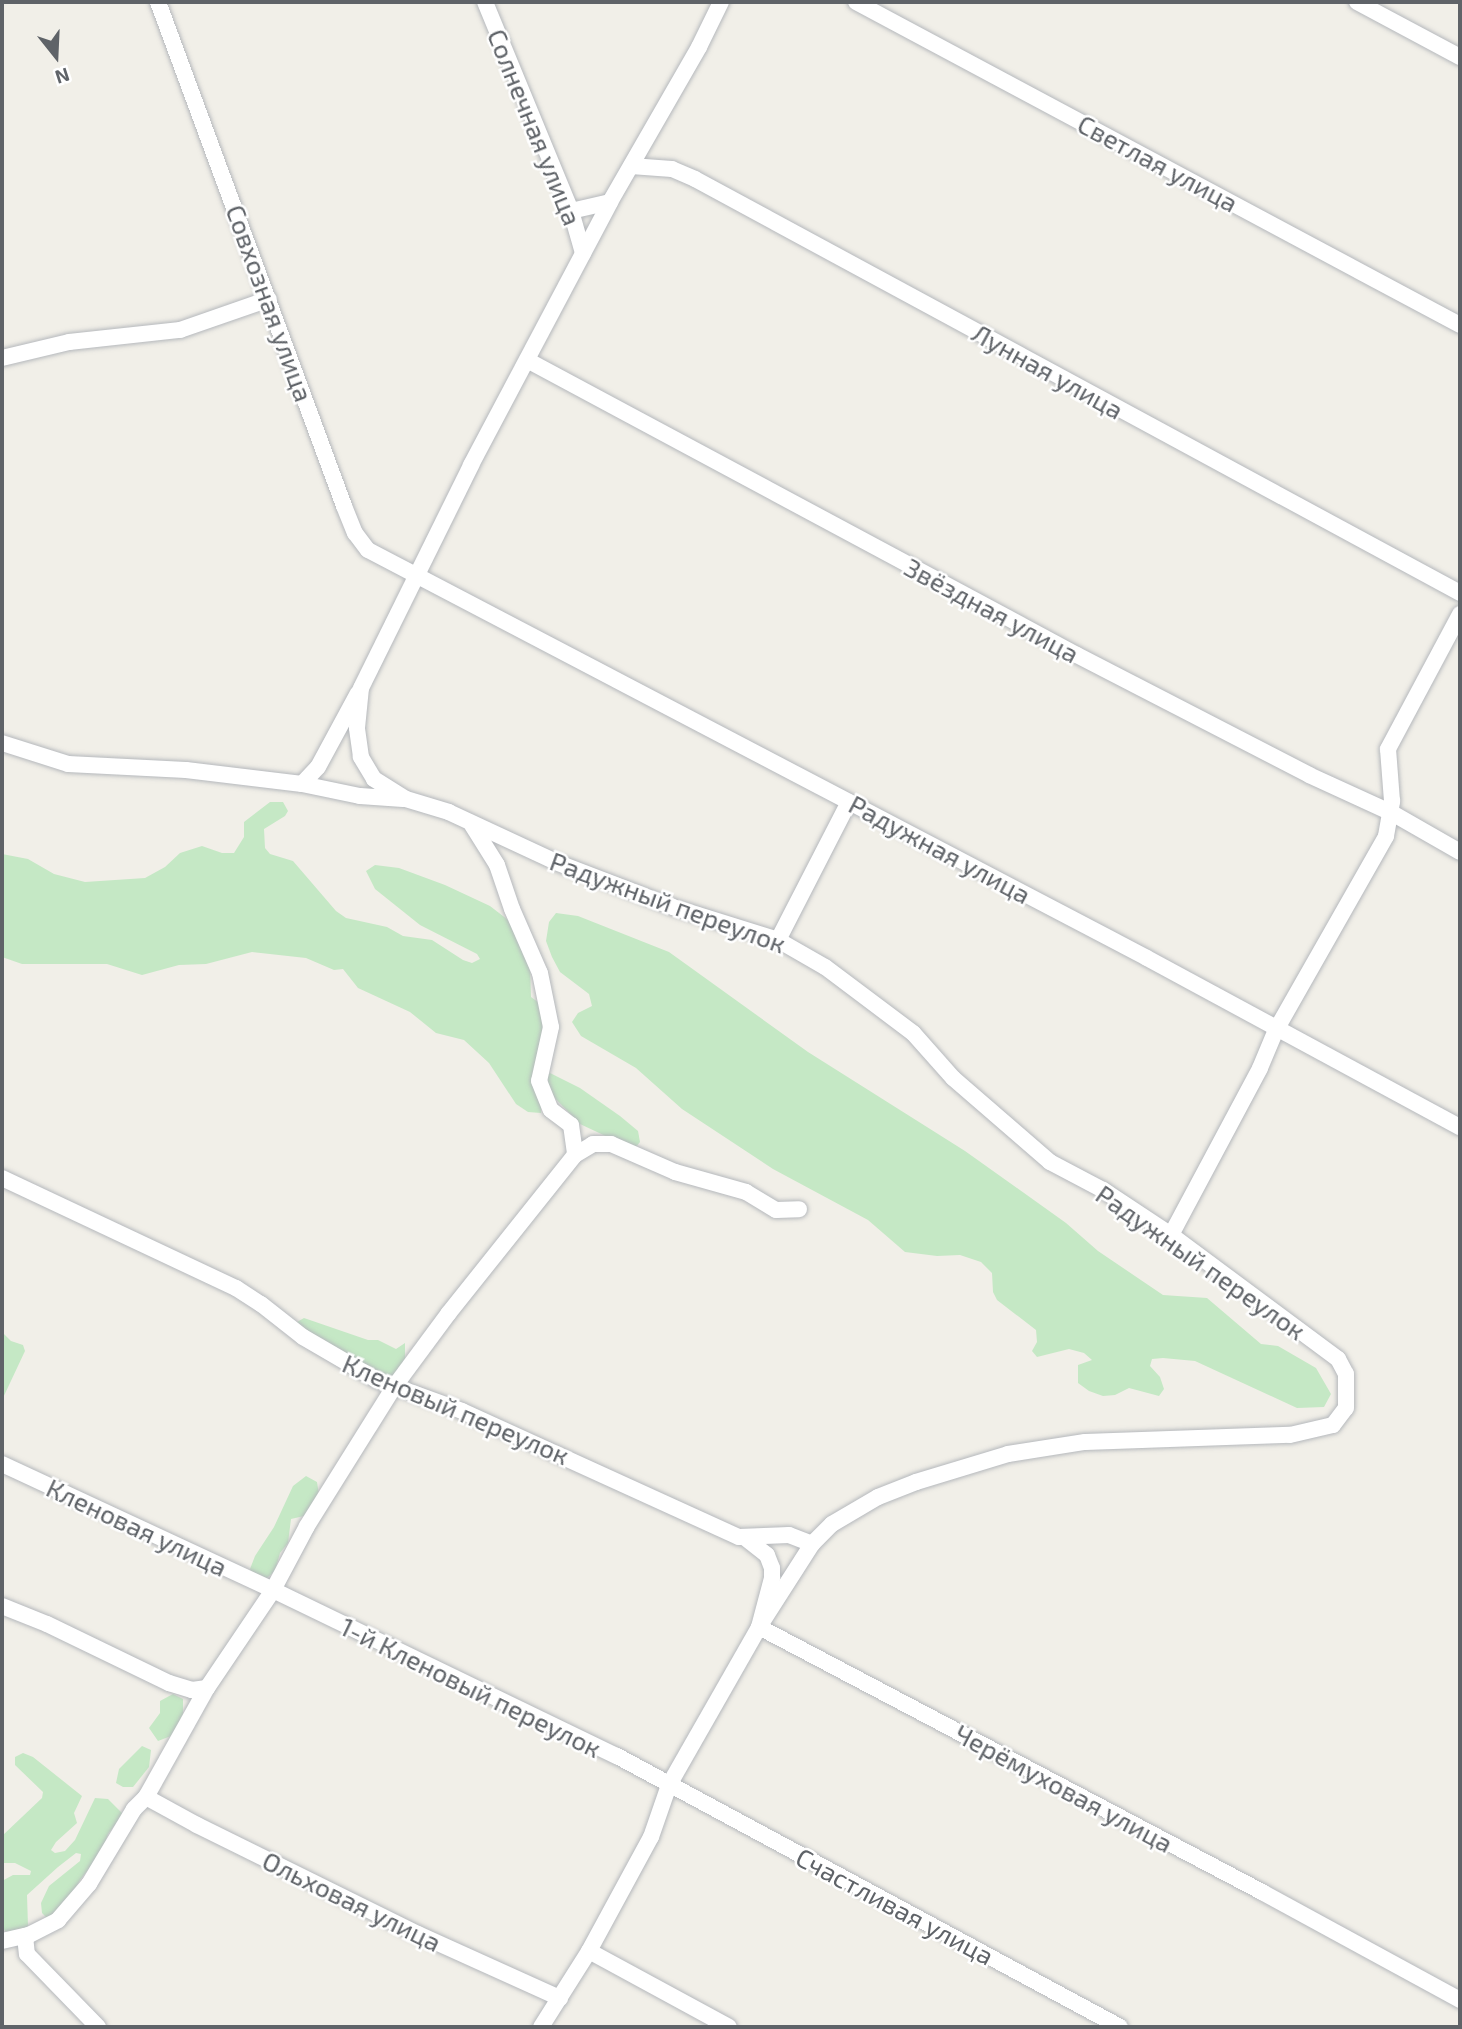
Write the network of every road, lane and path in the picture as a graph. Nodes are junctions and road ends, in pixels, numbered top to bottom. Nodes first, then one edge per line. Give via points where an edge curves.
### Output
1 (158, 2) edge
2 (485, 2) edge
3 (722, 2) edge
4 (856, 2) edge
5 (1357, 2) edge
6 (1460, 57) edge
7 (631, 166) junction
8 (610, 202) junction
9 (571, 211) junction
10 (583, 253) junction
11 (270, 299) junction
12 (1460, 325) edge
13 (2, 358) edge
14 (527, 360) junction
15 (418, 574) junction
16 (1460, 593) edge
17 (1460, 614) edge
18 (362, 688) junction
19 (2, 743) edge
20 (302, 784) junction
21 (406, 799) junction
22 (849, 802) junction
23 (1392, 813) junction
24 (470, 821) junction
25 (1460, 852) edge
26 (778, 940) junction
27 (1276, 1030) junction
28 (1460, 1127) edge
29 (575, 1155) junction
30 (2, 1178) edge
31 (799, 1209) dead end
32 (1171, 1235) junction
33 (394, 1387) junction
34 (2, 1464) edge
35 (744, 1538) junction
36 (812, 1544) junction
37 (273, 1590) junction
38 (2, 1606) edge
39 (758, 1627) junction
40 (207, 1688) junction
41 (669, 1785) junction
42 (146, 1797) junction
43 (25, 1936) junction
44 (2, 1941) edge
45 (589, 1951) junction
46 (560, 1998) junction
47 (1460, 2000) edge
48 (98, 2027) edge
49 (541, 2027) edge
50 (729, 2027) edge
51 (1120, 2027) edge

1 - 11 street, Совхозная улица
2 - 9 street, Солнечная улица
3 - 7 street, Радужный переулок
4 - 12 street, Светлая улица
5 - 6 street
7 - 8 street, Радужный переулок
7 - 16 street, Лунная улица via 673,169 695,179
8 - 9 street
8 - 10 street, Радужный переулок
9 - 10 street, Солнечная улица
10 - 14 street, Радужный переулок
11 - 13 street via 190,328 76,340
11 - 15 street, Совхозная улица via 355,533 378,557
14 - 15 street, Радужный переулок
14 - 23 street, Звёздная улица via 1077,655
15 - 18 street, Радужный переулок
15 - 22 street, Радужная улица
17 - 23 street via 1388,750
18 - 20 street via 318,767
18 - 21 street, Радужный переулок via 357,727 361,758 374,779
19 - 20 street via 48,760 83,766 173,769
20 - 21 street via 360,796
21 - 24 street, Радужный переулок
22 - 26 street
22 - 27 street, Радужная улица
23 - 25 street, Звёздная улица
23 - 27 street via 1381,846
24 - 26 street, Радужный переулок via 556,862
24 - 29 street via 497,864 540,973 551,1027 539,1081 551,1110 571,1125
26 - 32 street, Радужный переулок via 825,967 913,1032 953,1078 1050,1163 1103,1190
27 - 28 street, Радужная улица
27 - 32 street
29 - 31 street via 593,1144 611,1144 675,1172 746,1192 776,1210
29 - 33 street
30 - 33 street, Кленовый переулок via 236,1288 303,1337
32 - 36 street, Радужный переулок via 1330,1353 1346,1374 1344,1414 1321,1429 1290,1435 1086,1442 1008,1454 878,1497 832,1524
33 - 35 street, Кленовый переулок via 462,1411
33 - 37 street via 307,1526
34 - 37 street, Кленовая улица
35 - 36 street, Кленовый переулок via 789,1535
35 - 39 street via 767,1555 772,1573
36 - 39 street
37 - 40 street
37 - 41 street, 1-й Кленовый переулок
38 - 40 street via 169,1683
39 - 41 street
39 - 47 street, Черёмуховая улица
40 - 42 street
41 - 45 street via 651,1837
41 - 51 street, Счастливая улица
42 - 43 street via 70,1909
42 - 46 street, Ольховая улица via 418,1934
43 - 44 street
43 - 48 street via 27,1954
45 - 46 street
45 - 50 street
46 - 49 street

